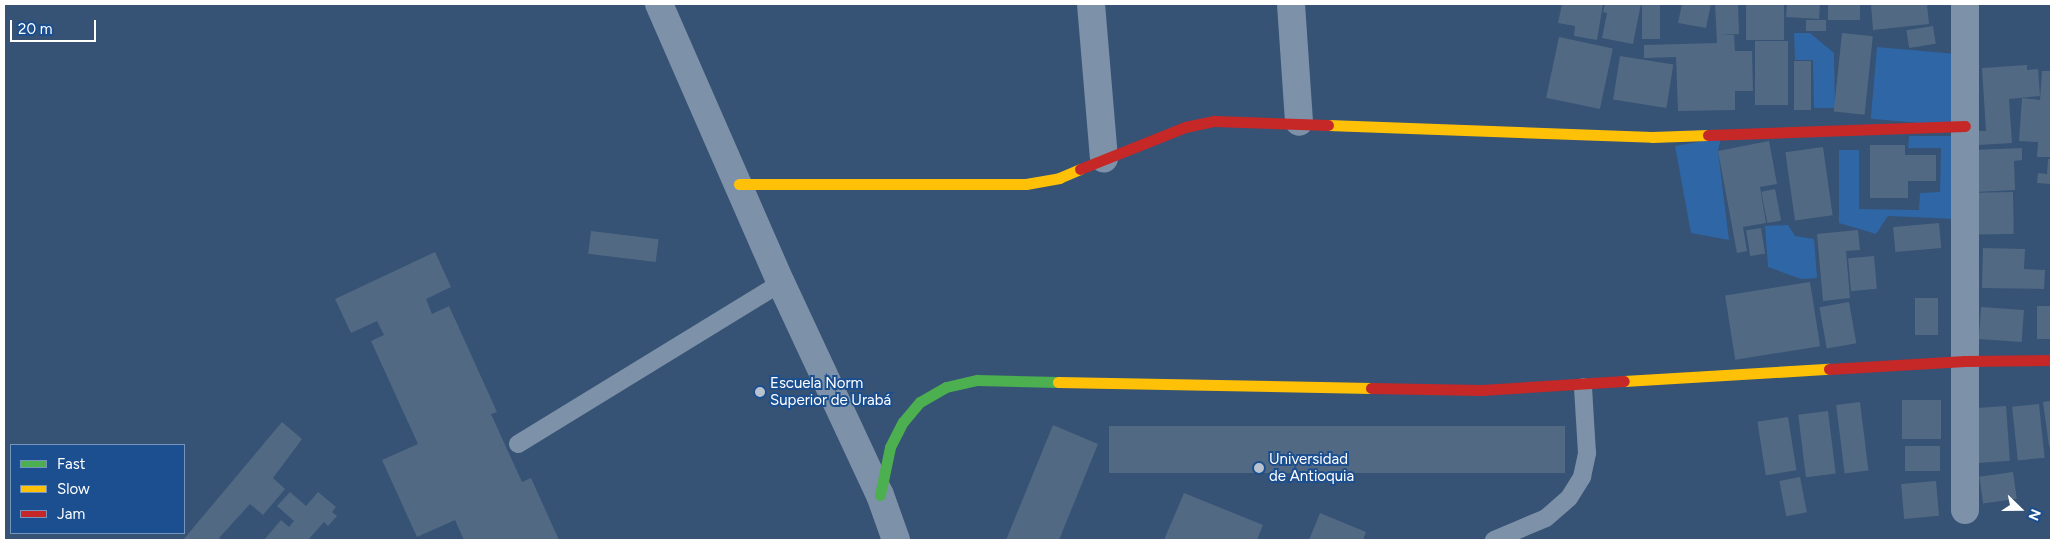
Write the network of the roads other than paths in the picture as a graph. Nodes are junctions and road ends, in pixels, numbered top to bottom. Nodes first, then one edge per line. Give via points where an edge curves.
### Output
1 (659, 4) edge
2 (1091, 4) edge
3 (1291, 4) edge
4 (1965, 4) edge
5 (1299, 122) junction
6 (1965, 126) junction
7 (1104, 158) junction
8 (739, 184) junction
9 (781, 284) junction
10 (2051, 360) edge
11 (1965, 362) junction
12 (1582, 386) junction
13 (518, 444) dead end
14 (880, 495) junction
15 (1965, 510) dead end
16 (896, 540) edge
17 (1494, 540) edge

1 - 8 street
2 - 7 street
3 - 5 street
4 - 6 street
5 - 6 street via 1652,137
5 - 7 street via 1214,121 1185,127
6 - 11 street
7 - 8 street via 1058,178 1026,184
8 - 9 street
9 - 13 lane
9 - 14 street
10 - 11 street
11 - 12 street
11 - 15 street
12 - 14 street via 1481,390 977,380 946,386 920,402 903,422 890,447
12 - 17 lane via 1587,453 1582,477 1569,498 1546,518
14 - 16 street

